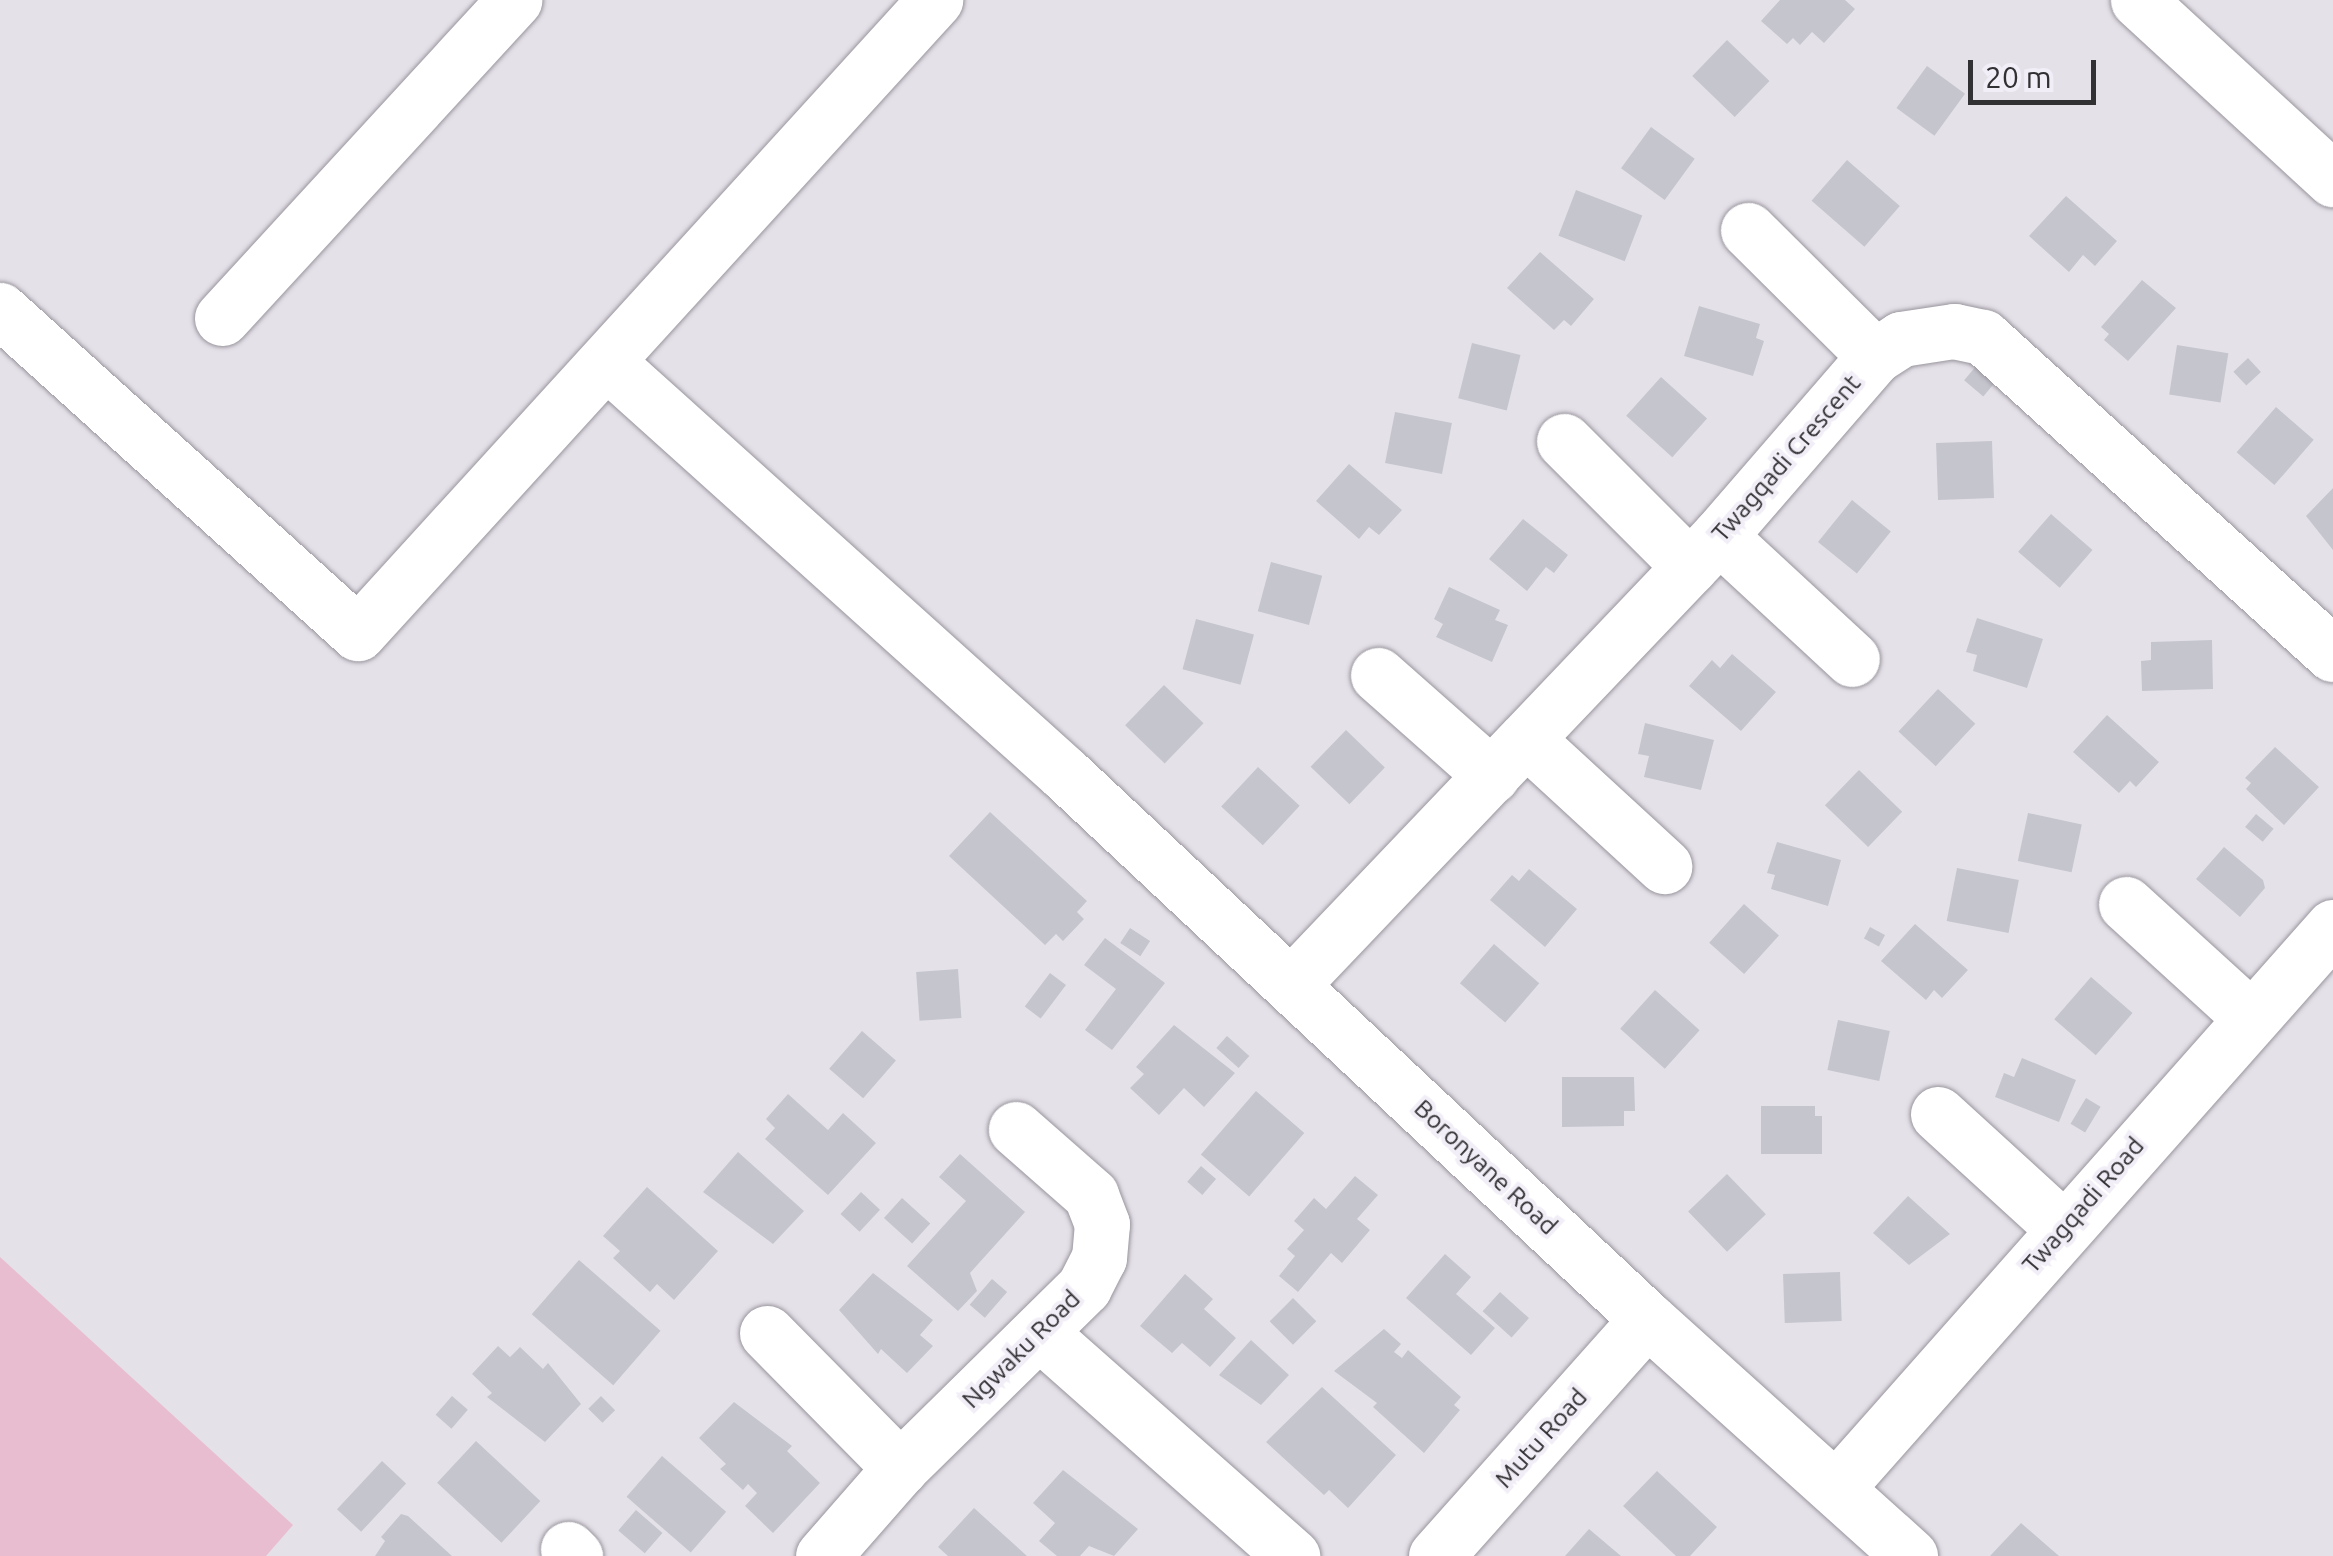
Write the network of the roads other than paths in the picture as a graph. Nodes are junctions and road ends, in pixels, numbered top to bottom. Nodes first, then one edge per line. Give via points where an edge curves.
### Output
1 (514, 0) edge
2 (935, 0) edge
3 (2138, 0) edge
4 (2333, 180) edge
5 (1748, 230) dead end
6 (0, 310) edge
7 (222, 318) dead end
8 (1875, 356) junction
9 (608, 364) junction
10 (1564, 441) dead end
11 (1704, 551) junction
12 (2333, 654) edge
13 (1852, 658) dead end
14 (1378, 674) dead end
15 (1509, 757) junction
16 (1664, 866) dead end
17 (2126, 904) dead end
18 (2333, 926) edge
19 (1291, 984) junction
20 (2250, 1017) junction
21 (1938, 1114) dead end
22 (1016, 1129) dead end
23 (2062, 1228) junction
24 (1647, 1319) junction
25 (1040, 1332) junction
26 (767, 1333) dead end
27 (900, 1468) junction
28 (1836, 1486) junction
29 (823, 1556) edge
30 (1292, 1556) edge
31 (1436, 1556) edge
32 (1910, 1556) edge

1 - 7 street
2 - 9 street
3 - 4 street
5 - 8 street
6 - 9 street via 358,632
8 - 11 street, Twagqadi Crescent
8 - 12 street, Twagqadi Crescent via 1901,339 1931,332 1983,337
9 - 19 street, Boronyane Road
10 - 11 street
11 - 13 street
11 - 15 street, Twagqadi Crescent
14 - 15 street
15 - 16 street
15 - 19 street, Twagqadi Crescent
17 - 20 street
18 - 20 street, Twagqadi Road
19 - 24 street, Boronyane Road
20 - 23 street, Twagqadi Road
21 - 23 street
22 - 25 street, Ngwaku Road via 1090,1194 1102,1224 1099,1258 1084,1287
23 - 28 street, Twagqadi Road
24 - 28 street, Boronyane Road
24 - 31 street, Mutu Road
25 - 27 street, Ngwaku Road
25 - 30 street
26 - 27 street
27 - 29 street, Ngwaku Road
28 - 32 street, Boronyane Road

